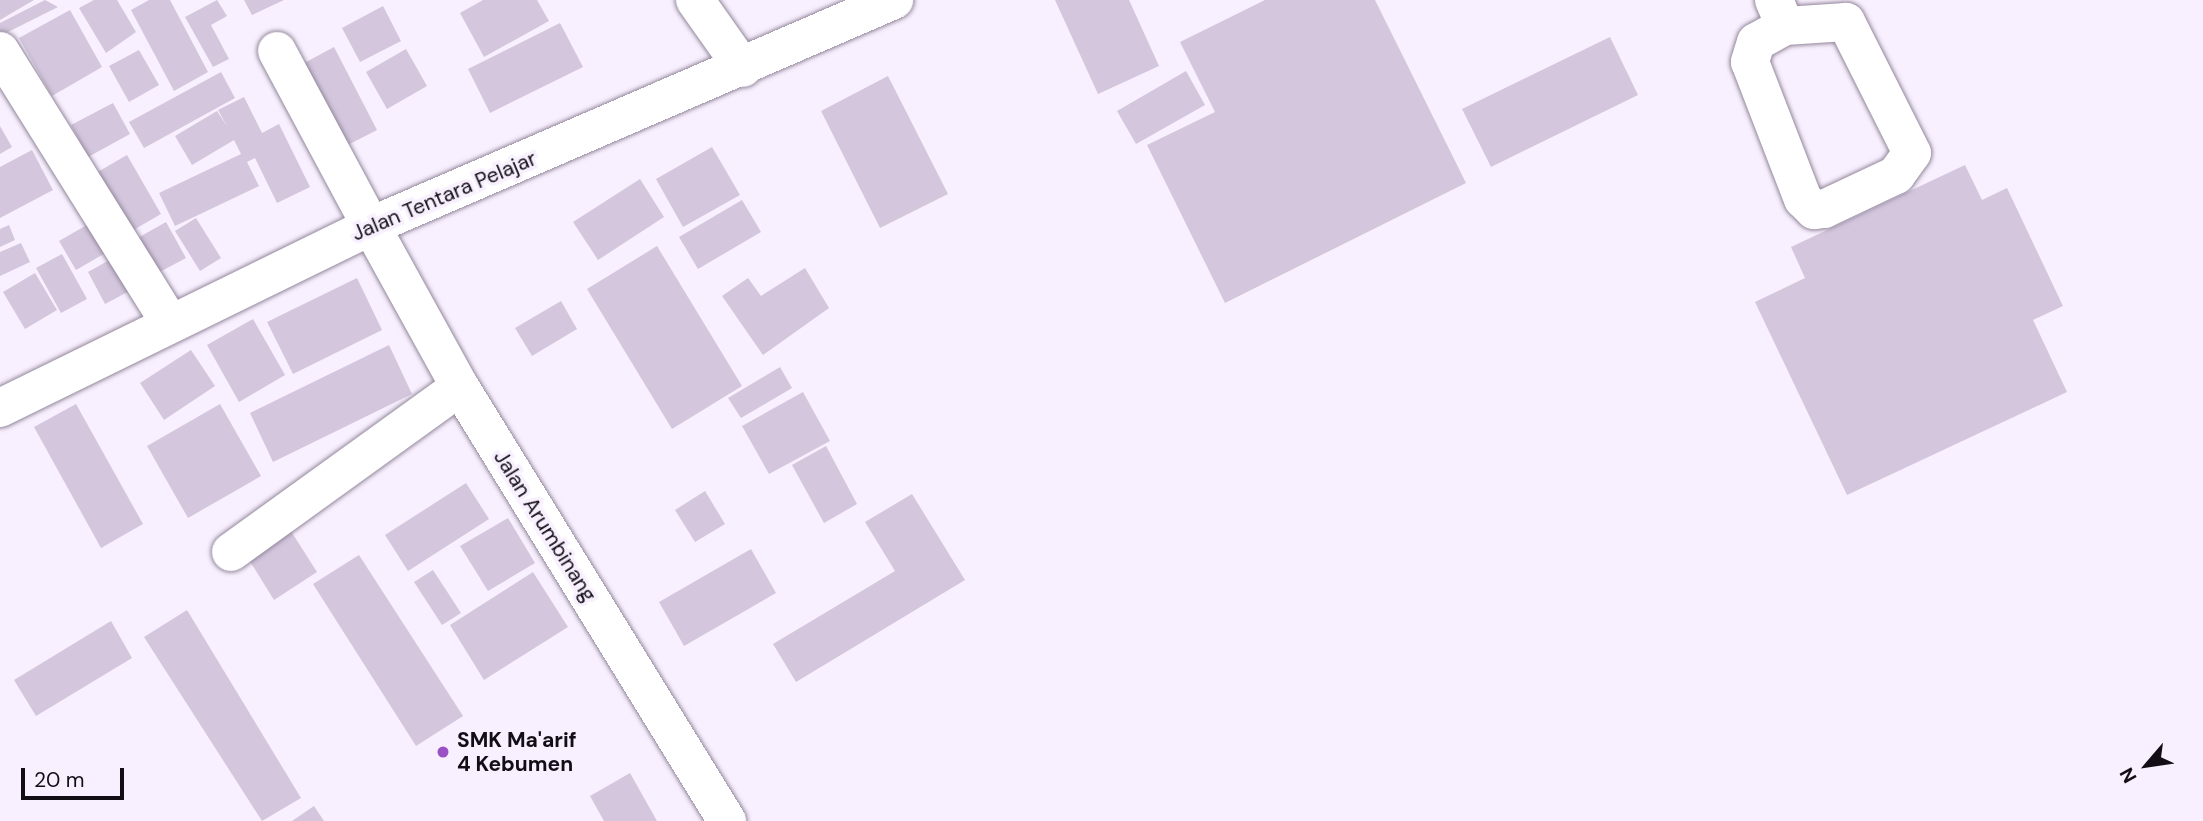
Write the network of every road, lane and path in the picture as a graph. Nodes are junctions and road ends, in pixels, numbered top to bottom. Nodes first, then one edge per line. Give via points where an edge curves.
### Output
1 (695, 0) edge
2 (894, 0) edge
3 (1780, 13) edge
4 (0, 51) edge
5 (277, 51) dead end
6 (743, 68) junction
7 (372, 226) junction
8 (169, 321) junction
9 (460, 387) junction
10 (0, 408) edge
11 (231, 552) dead end
12 (727, 821) edge

1 - 6 main road
2 - 6 main road, Jalan Tentara Pelajar
3 - 3 main road via 1846,22 1876,70 1912,153 1896,175 1824,209 1814,210 1803,199 1750,62 1756,42
4 - 8 main road
5 - 7 main road, Jalan Arumbinang
6 - 7 main road, Jalan Tentara Pelajar
7 - 8 main road, Jalan Tentara Pelajar
7 - 9 main road, Jalan Arumbinang
8 - 10 main road, Jalan Tentara Pelajar
9 - 11 main road
9 - 12 main road, Jalan Arumbinang

